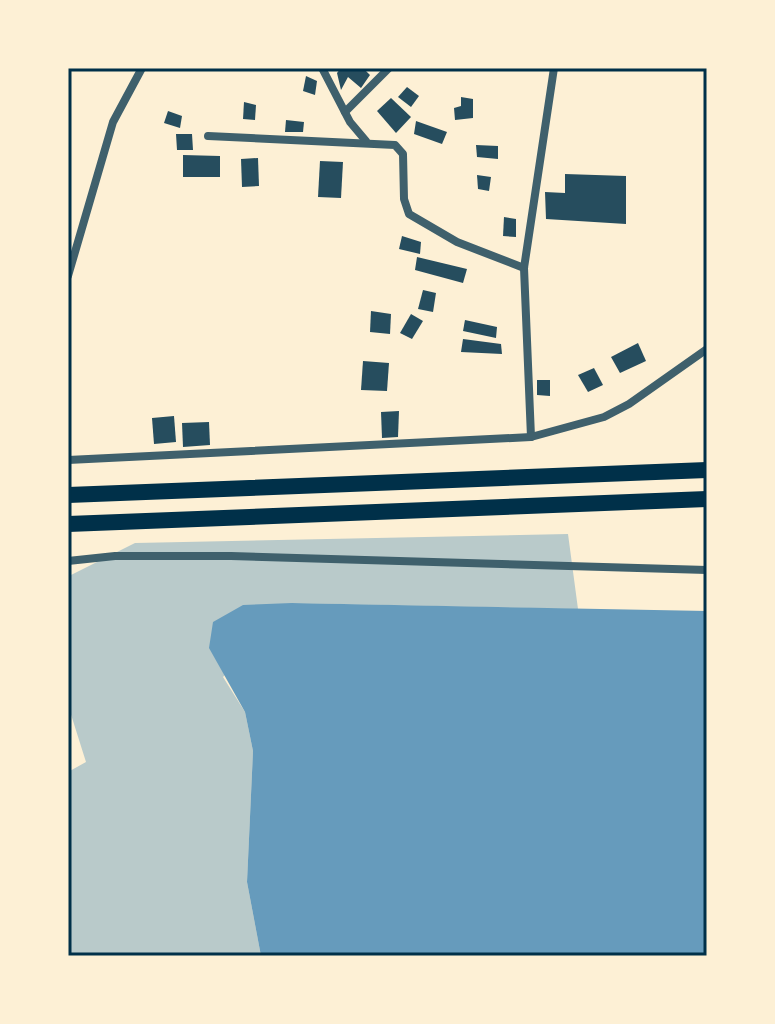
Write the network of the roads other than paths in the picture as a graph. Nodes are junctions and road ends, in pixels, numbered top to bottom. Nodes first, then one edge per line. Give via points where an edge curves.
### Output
1 (322, 68) edge
2 (389, 68) edge
3 (554, 68) edge
4 (140, 69) edge
5 (345, 112) junction
6 (208, 136) dead end
7 (366, 141) junction
8 (524, 268) junction
9 (68, 276) edge
10 (707, 349) edge
11 (531, 437) junction
12 (68, 460) edge
13 (707, 470) edge
14 (68, 495) edge
15 (707, 499) edge
16 (68, 524) edge
17 (68, 561) edge
18 (707, 570) edge

1 - 5 street
2 - 5 street
3 - 8 street
4 - 9 street via 113,122
5 - 7 street
6 - 7 street
7 - 8 street via 400,148 409,214 457,242
8 - 11 street
10 - 11 street via 604,417
11 - 12 street
13 - 14 highway
15 - 16 highway
17 - 18 street via 231,556

